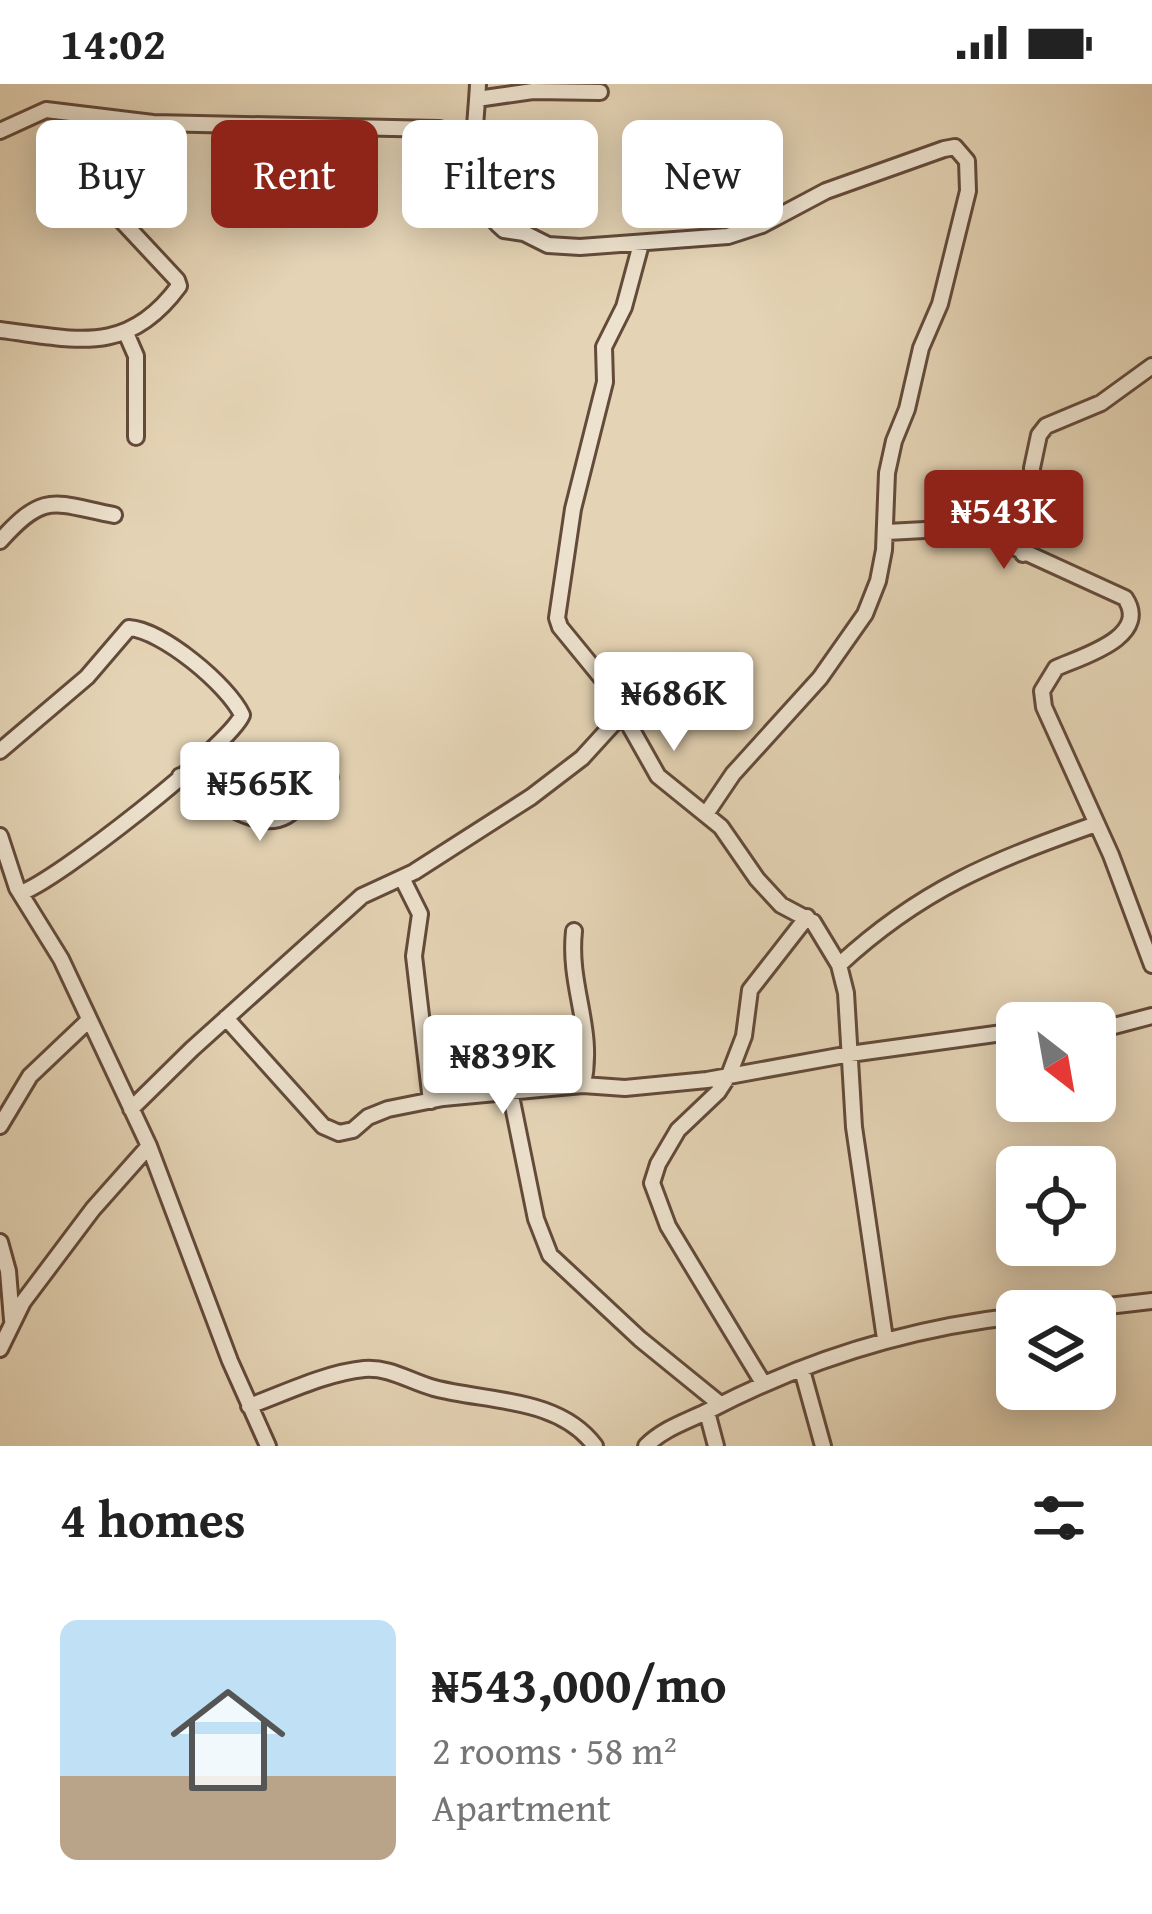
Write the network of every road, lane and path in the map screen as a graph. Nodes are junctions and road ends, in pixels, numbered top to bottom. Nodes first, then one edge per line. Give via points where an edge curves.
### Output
1 (478, 92) edge
2 (600, 92) dead end
3 (71, 114) junction
4 (402, 128) edge
5 (0, 131) edge
6 (502, 228) edge
7 (641, 244) junction
8 (0, 330) edge
9 (126, 334) junction
10 (1152, 366) edge
11 (136, 437) dead end
12 (115, 515) dead end
13 (886, 532) junction
14 (0, 541) edge
15 (1023, 554) junction
16 (1152, 623) edge
17 (1133, 631) junction
18 (622, 713) junction
19 (0, 751) edge
20 (180, 776) junction
21 (330, 777) dead end
22 (706, 814) junction
23 (1096, 824) junction
24 (0, 836) edge
25 (402, 878) junction
26 (20, 893) junction
27 (807, 917) junction
28 (1152, 922) edge
29 (574, 931) dead end
30 (1138, 931) junction
31 (839, 965) junction
32 (1152, 965) edge
33 (1152, 1016) edge
34 (226, 1018) junction
35 (89, 1020) junction
36 (1116, 1025) edge
37 (996, 1034) edge
38 (850, 1054) junction
39 (729, 1075) junction
40 (157, 1082) junction
41 (120, 1085) junction
42 (583, 1085) junction
43 (510, 1091) junction
44 (431, 1101) junction
45 (131, 1109) junction
46 (0, 1126) edge
47 (149, 1146) junction
48 (0, 1242) edge
49 (1152, 1301) edge
50 (1116, 1305) edge
51 (996, 1320) edge
52 (12, 1328) junction
53 (885, 1340) junction
54 (0, 1348) edge
55 (802, 1370) junction
56 (763, 1383) junction
57 (249, 1406) junction
58 (713, 1408) junction
59 (268, 1446) edge
60 (595, 1446) edge
61 (646, 1446) edge
62 (716, 1446) edge
63 (823, 1446) edge

1 - 2 street
3 - 4 street
3 - 5 street via 46,110
3 - 9 street via 66,132 79,175 177,280 174,293
6 - 7 street via 548,245
7 - 13 street via 728,236 889,168 944,149 962,152 968,190 894,440
7 - 18 street via 604,347 605,382 557,604 560,627
8 - 9 street via 83,339
9 - 11 street via 136,356
10 - 15 street via 1039,435
12 - 14 street via 40,506
13 - 15 street via 970,532
13 - 22 street via 866,614
15 - 17 street via 1131,602
16 - 17 street
17 - 23 street via 1103,654 1056,668 1042,691
18 - 22 street via 658,776
18 - 25 street via 531,797
19 - 20 street via 136,628 183,653 242,715
20 - 21 street via 270,821
20 - 26 street via 55,877
22 - 27 street via 773,897
23 - 30 street
23 - 31 street via 961,875 879,928
24 - 26 street
25 - 34 street via 362,896
25 - 44 street via 421,914 414,956
26 - 35 street
27 - 31 street
27 - 39 street via 750,990
28 - 30 street
29 - 42 street via 571,963 589,1058
30 - 32 street
31 - 38 street
33 - 36 street
34 - 40 street
34 - 44 street via 323,1126 339,1133 388,1109
35 - 41 street
35 - 46 street via 30,1076
37 - 38 street
38 - 39 street
38 - 53 street
39 - 42 street
39 - 56 street via 678,1130 652,1183 668,1226
40 - 41 street
40 - 45 street
41 - 45 street
42 - 43 street
43 - 44 street
43 - 58 street via 550,1255
45 - 47 street
47 - 52 street via 93,1209
47 - 57 street
48 - 52 street
49 - 50 street
51 - 53 street
52 - 54 street
53 - 55 street
55 - 56 street
55 - 63 street
56 - 58 street
57 - 59 street
57 - 60 street via 350,1371 384,1369 558,1416
58 - 61 street
58 - 62 street

